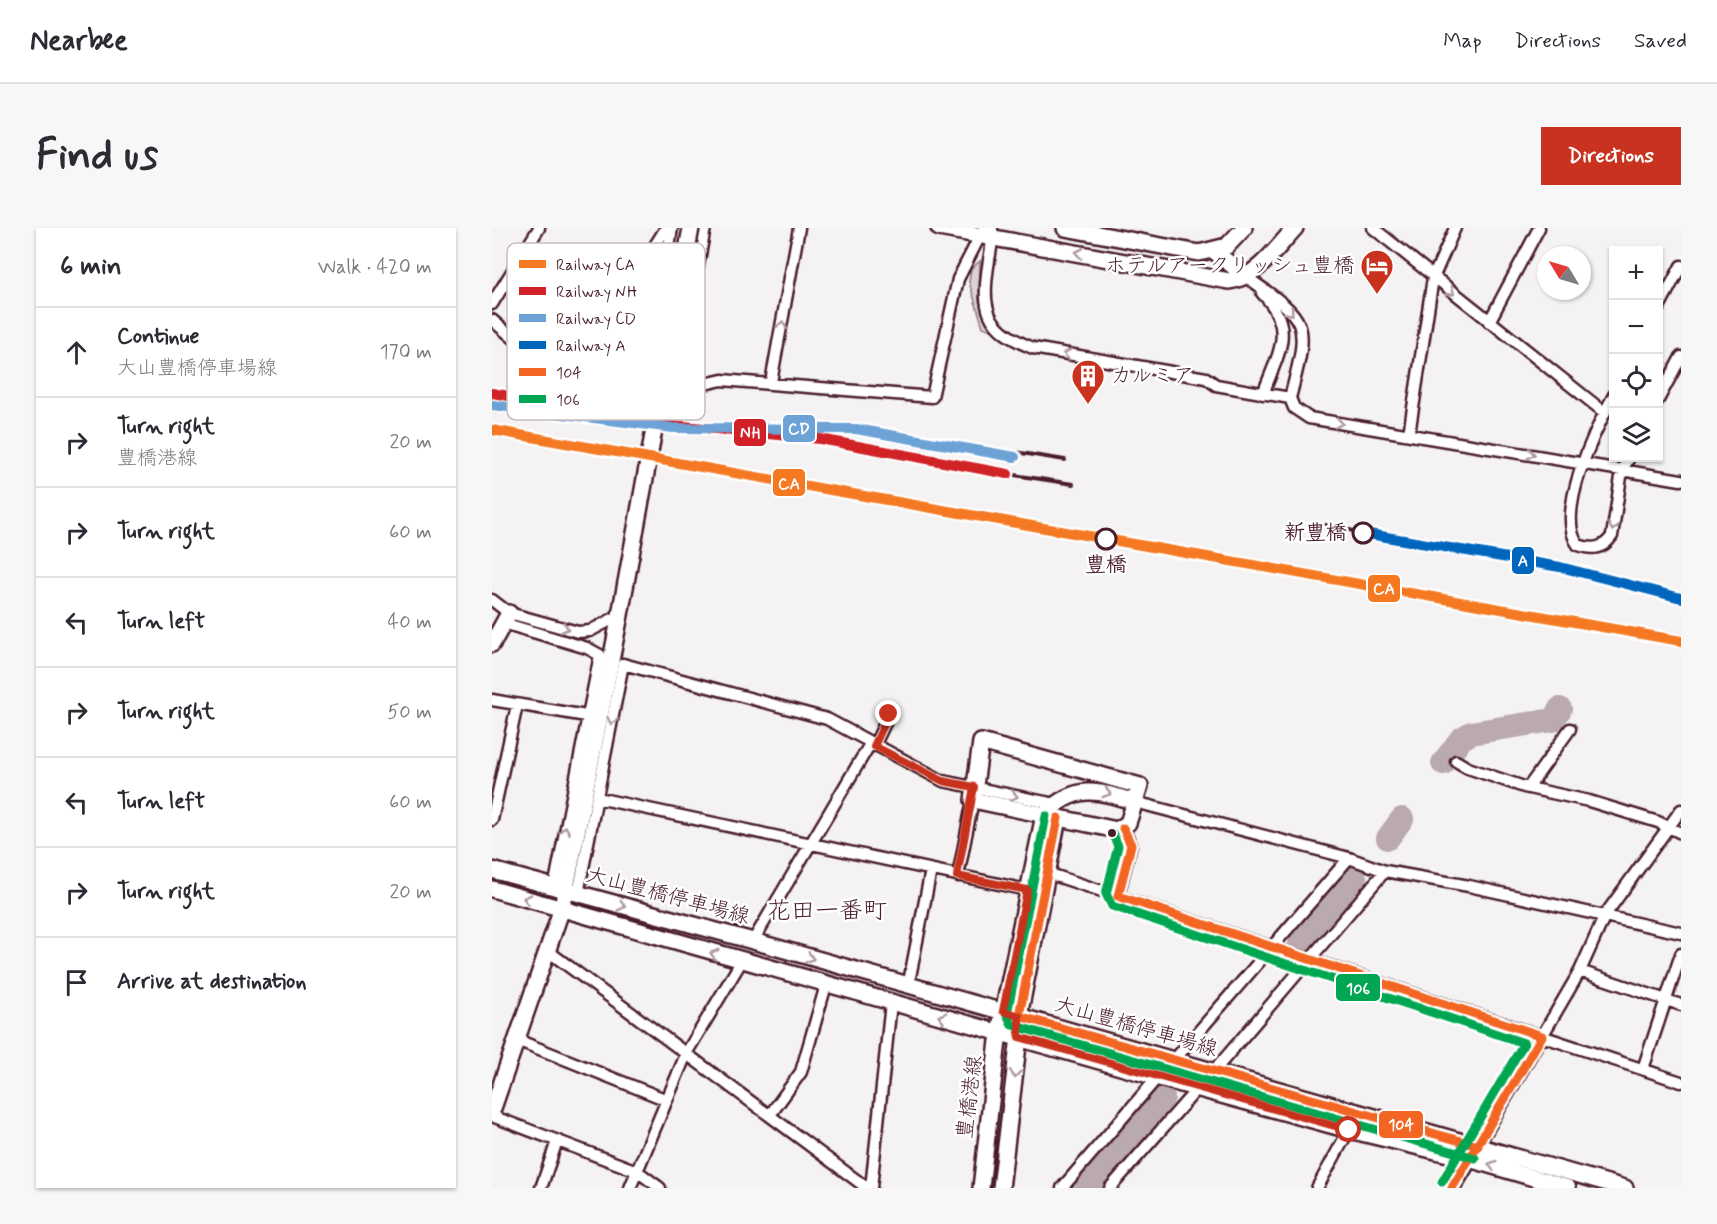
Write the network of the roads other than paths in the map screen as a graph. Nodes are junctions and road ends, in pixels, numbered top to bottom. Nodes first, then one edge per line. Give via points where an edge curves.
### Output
1 (539, 228) edge
2 (666, 228) edge
3 (672, 228) edge
4 (691, 228) edge
5 (705, 228) edge
6 (799, 228) edge
7 (939, 228) edge
8 (1065, 228) edge
9 (1244, 228) edge
10 (1295, 228) edge
11 (1373, 228) edge
12 (1455, 228) edge
13 (1539, 228) edge
14 (987, 232) edge
15 (530, 243) edge
16 (657, 243) edge
17 (670, 243) edge
18 (688, 243) edge
19 (702, 243) edge
20 (1214, 251) junction
21 (1681, 266) edge
22 (1245, 276) junction
23 (1433, 278) junction
24 (507, 280) edge
25 (1663, 301) edge
26 (492, 304) edge
27 (492, 320) edge
28 (1489, 322) junction
29 (507, 333) edge
30 (1681, 357) edge
31 (771, 382) junction
32 (705, 384) edge
33 (1663, 392) edge
34 (1263, 394) junction
35 (1290, 398) junction
36 (1609, 403) edge
37 (1604, 412) junction
38 (656, 420) edge
39 (1409, 434) junction
40 (1581, 462) junction
41 (1627, 462) edge
42 (1622, 470) junction
43 (1681, 480) edge
44 (492, 600) edge
45 (620, 615) junction
46 (506, 618) junction
47 (492, 644) edge
48 (492, 700) edge
49 (517, 705) junction
50 (889, 714) dead end
51 (586, 716) junction
52 (1570, 729) dead end
53 (872, 745) junction
54 (1456, 761) dead end
55 (1528, 788) junction
56 (973, 794) junction
57 (597, 798) junction
58 (1135, 802) junction
59 (1059, 810) junction
60 (1681, 810) edge
61 (492, 820) edge
62 (1123, 828) junction
63 (1668, 829) junction
64 (1681, 833) edge
65 (812, 846) junction
66 (1349, 858) junction
67 (492, 870) edge
68 (931, 870) junction
69 (1384, 871) junction
70 (1047, 873) junction
71 (957, 876) junction
72 (492, 889) edge
73 (1027, 890) junction
74 (566, 891) junction
75 (1118, 896) junction
76 (562, 908) junction
77 (1605, 915) junction
78 (1681, 933) edge
79 (753, 941) junction
80 (1271, 947) junction
81 (548, 951) junction
82 (1681, 954) edge
83 (1309, 959) junction
84 (741, 962) junction
85 (1580, 971) junction
86 (826, 985) junction
87 (908, 987) junction
88 (1666, 1000) junction
89 (891, 1003) junction
90 (1681, 1005) edge
91 (1003, 1011) junction
92 (1019, 1016) junction
93 (999, 1032) junction
94 (1542, 1036) junction
95 (1019, 1037) junction
96 (517, 1040) junction
97 (687, 1052) junction
98 (1180, 1062) junction
99 (1643, 1069) junction
100 (1212, 1071) junction
101 (1163, 1079) junction
102 (1681, 1082) edge
103 (1196, 1088) junction
104 (667, 1100) junction
105 (492, 1111) edge
106 (770, 1115) junction
107 (492, 1116) edge
108 (1349, 1130) junction
109 (557, 1141) junction
110 (1474, 1152) junction
111 (637, 1171) junction
112 (542, 1188) edge
113 (630, 1188) edge
114 (660, 1188) edge
115 (869, 1188) edge
116 (981, 1188) edge
117 (1001, 1188) edge
118 (1062, 1188) edge
119 (1110, 1188) edge
120 (1317, 1188) edge
121 (1452, 1188) edge
122 (1568, 1188) edge
123 (1625, 1188) edge

1 - 15 street
2 - 16 street
3 - 17 street
4 - 18 main road, 大山豊橋停車場線, bridge
5 - 19 street
31 -> 6 street
7 - 14 main road
8 - 20 main road via 1199,253
9 - 20 main road via 1227,246
10 - 22 main road via 1265,261
11 - 23 street
12 - 23 street
13 - 28 street
22 -> 14 main road via 1229,280
14 - 31 street via 958,279 932,397
34 -> 14 street via 1216,385 1206,378 1032,348 1010,339 997,329 986,302
20 - 22 main road
21 - 25 street
22 - 34 street via 1271,303 1283,327 1284,336
22 -> 35 street via 1284,305 1300,324 1302,350
23 -> 28 street
23 - 39 street
24 - 26 street
27 - 29 street
28 - 37 street
30 - 33 street
31 - 32 street via 722,380
34 - 35 street
35 -> 39 street via 1294,408 1309,418
36 - 37 street
37 - 40 street
38 - 45 main road, 大山豊橋停車場線, bridge
39 -> 40 street
40 - 42 street
42 -> 40 street via 1612,536 1606,544 1588,548 1578,545 1570,529
41 - 42 street
42 - 43 street
44 - 46 street
46 -> 45 street via 584,632
45 - 74 main road, 大山豊橋停車場線
46 - 47 main road
46 - 51 street via 600,655
48 - 49 street
49 - 51 street
49 - 61 street
50 - 53 street
74 -> 51 street
52 - 55 street
53 - 56 street
53 -> 57 street via 827,719 623,664
53 - 65 street
54 - 55 street
55 - 63 street via 1589,801 1658,822
56 - 58 main road via 981,742 1140,786
56 - 59 main road
56 - 71 street
57 - 65 street
57 - 74 street
59 -> 58 main road via 1097,790
58 - 62 main road
58 - 66 street
59 - 62 main road via 1117,830
59 - 70 main road, 豊橋港線
59 - 73 main road, 豊橋港線
60 - 63 street
62 - 75 street via 1131,845
63 - 64 street
63 - 77 street
65 - 68 street
65 - 79 street
66 - 69 street
66 - 80 street
67 - 74 main road
68 - 71 street
68 - 87 street
69 - 77 street
69 - 83 street
70 - 75 street
70 - 92 main road, 豊橋港線
71 - 73 street
76 -> 72 main road
73 - 91 main road, 豊橋港線
74 - 76 main road, 大山豊橋停車場線
74 -> 79 main road, 大山豊橋停車場線
75 - 80 street
76 - 81 main road
84 -> 76 main road, 大山豊橋停車場線
77 - 78 street
77 - 85 street
79 -> 87 main road, 大山豊橋停車場線
80 - 83 street
80 - 98 street
81 - 96 main road
81 - 97 street
82 - 88 street
83 - 94 street
83 - 100 street
84 - 86 main road, 大山豊橋停車場線
84 - 97 street
85 - 88 street
85 - 94 street
86 - 89 main road, 大山豊橋停車場線
86 - 106 street via 801,1072
87 - 91 main road, 大山豊橋停車場線
88 - 90 street
88 - 99 street
93 -> 89 main road, 大山豊橋停車場線
89 - 115 street
91 - 92 main road, 大山豊橋停車場線
91 - 93 main road, 豊橋港線
92 - 95 main road, 豊橋港線
92 - 98 main road, 大山豊橋停車場線
93 - 95 main road, 大山豊橋停車場線
93 - 116 main road, 豊橋港線
94 - 99 street
94 - 110 street
95 - 101 main road, 大山豊橋停車場線
95 -> 117 main road, 豊橋港線
96 - 104 street
96 - 105 main road
97 - 104 street
97 - 106 street
98 - 100 main road, 大山豊橋停車場線
99 - 102 street
100 - 110 main road, 大山豊橋停車場線
101 - 103 main road, 大山豊橋停車場線
101 - 118 street
103 - 108 main road, 大山豊橋停車場線
103 - 119 street
104 - 111 street
106 - 115 street
107 - 109 street
108 - 110 main road, 大山豊橋停車場線
108 - 120 street
109 - 111 street
109 - 112 street
110 - 121 main road
122 -> 110 main road, 大山豊橋停車場線
110 - 123 main road, 大山豊橋停車場線
111 - 113 street
111 - 114 street

